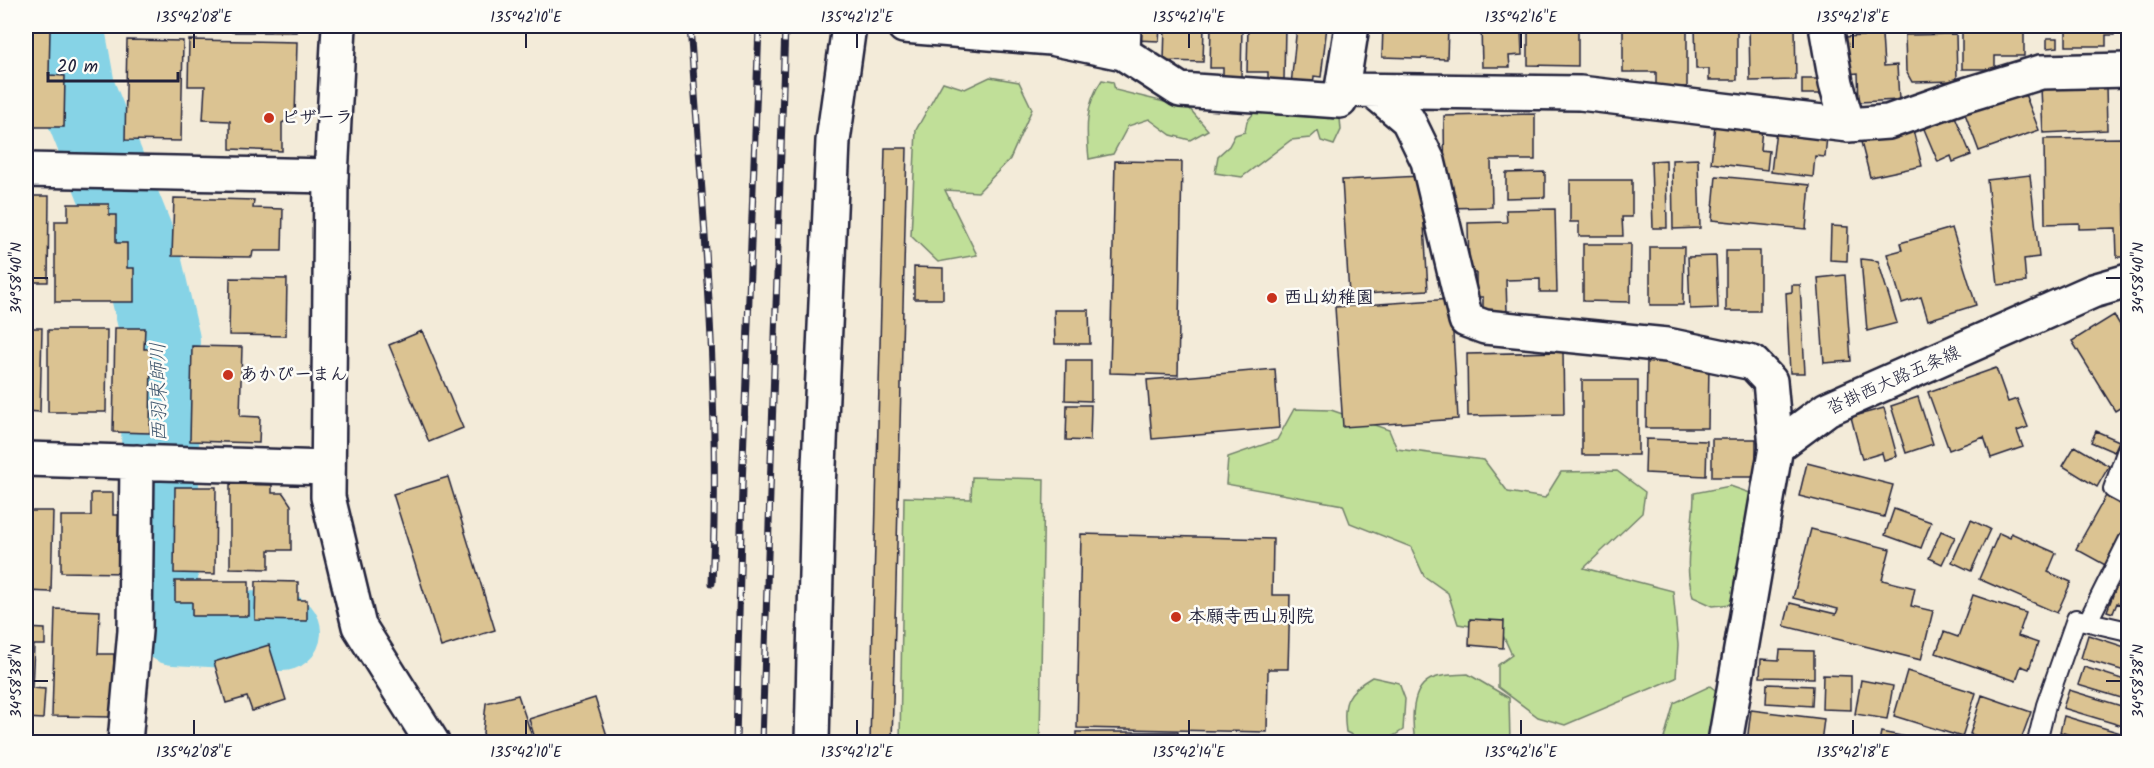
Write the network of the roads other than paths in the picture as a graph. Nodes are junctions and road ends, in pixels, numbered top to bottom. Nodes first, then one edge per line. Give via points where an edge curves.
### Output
1 (339, 26) edge
2 (849, 26) edge
3 (904, 26) edge
4 (1352, 26) edge
5 (1826, 26) edge
6 (1124, 39) edge
7 (2128, 70) edge
8 (1343, 90) junction
9 (1375, 92) junction
10 (1848, 124) junction
11 (26, 170) edge
12 (331, 176) junction
13 (2128, 281) edge
14 (1776, 447) junction
15 (2128, 447) edge
16 (26, 459) edge
17 (155, 462) junction
18 (328, 468) junction
19 (2128, 497) edge
20 (2128, 541) edge
21 (2088, 621) junction
22 (2128, 631) edge
23 (124, 742) edge
24 (432, 742) edge
25 (812, 742) edge
26 (1725, 742) edge
27 (2037, 742) edge

1 - 12 street
2 - 25 street via 833,141
3 - 6 street via 1051,38
4 - 8 street
5 - 10 street
6 - 8 street via 1180,90 1340,101
7 - 10 street via 2041,72 1888,122
8 - 9 street
9 - 10 street via 1580,93
9 - 14 street via 1408,120 1428,161 1466,320 1485,327 1667,345 1753,363 1770,381
11 - 12 street
12 - 18 street
13 - 14 street, 沓掛西大路五条線 via 2092,291 1827,409
14 - 26 street
15 - 19 lane via 2113,489
16 - 17 street
17 - 18 street
17 - 23 street
18 - 24 street via 328,497 359,627
20 - 21 lane
21 - 22 lane
21 - 27 lane via 2076,619

